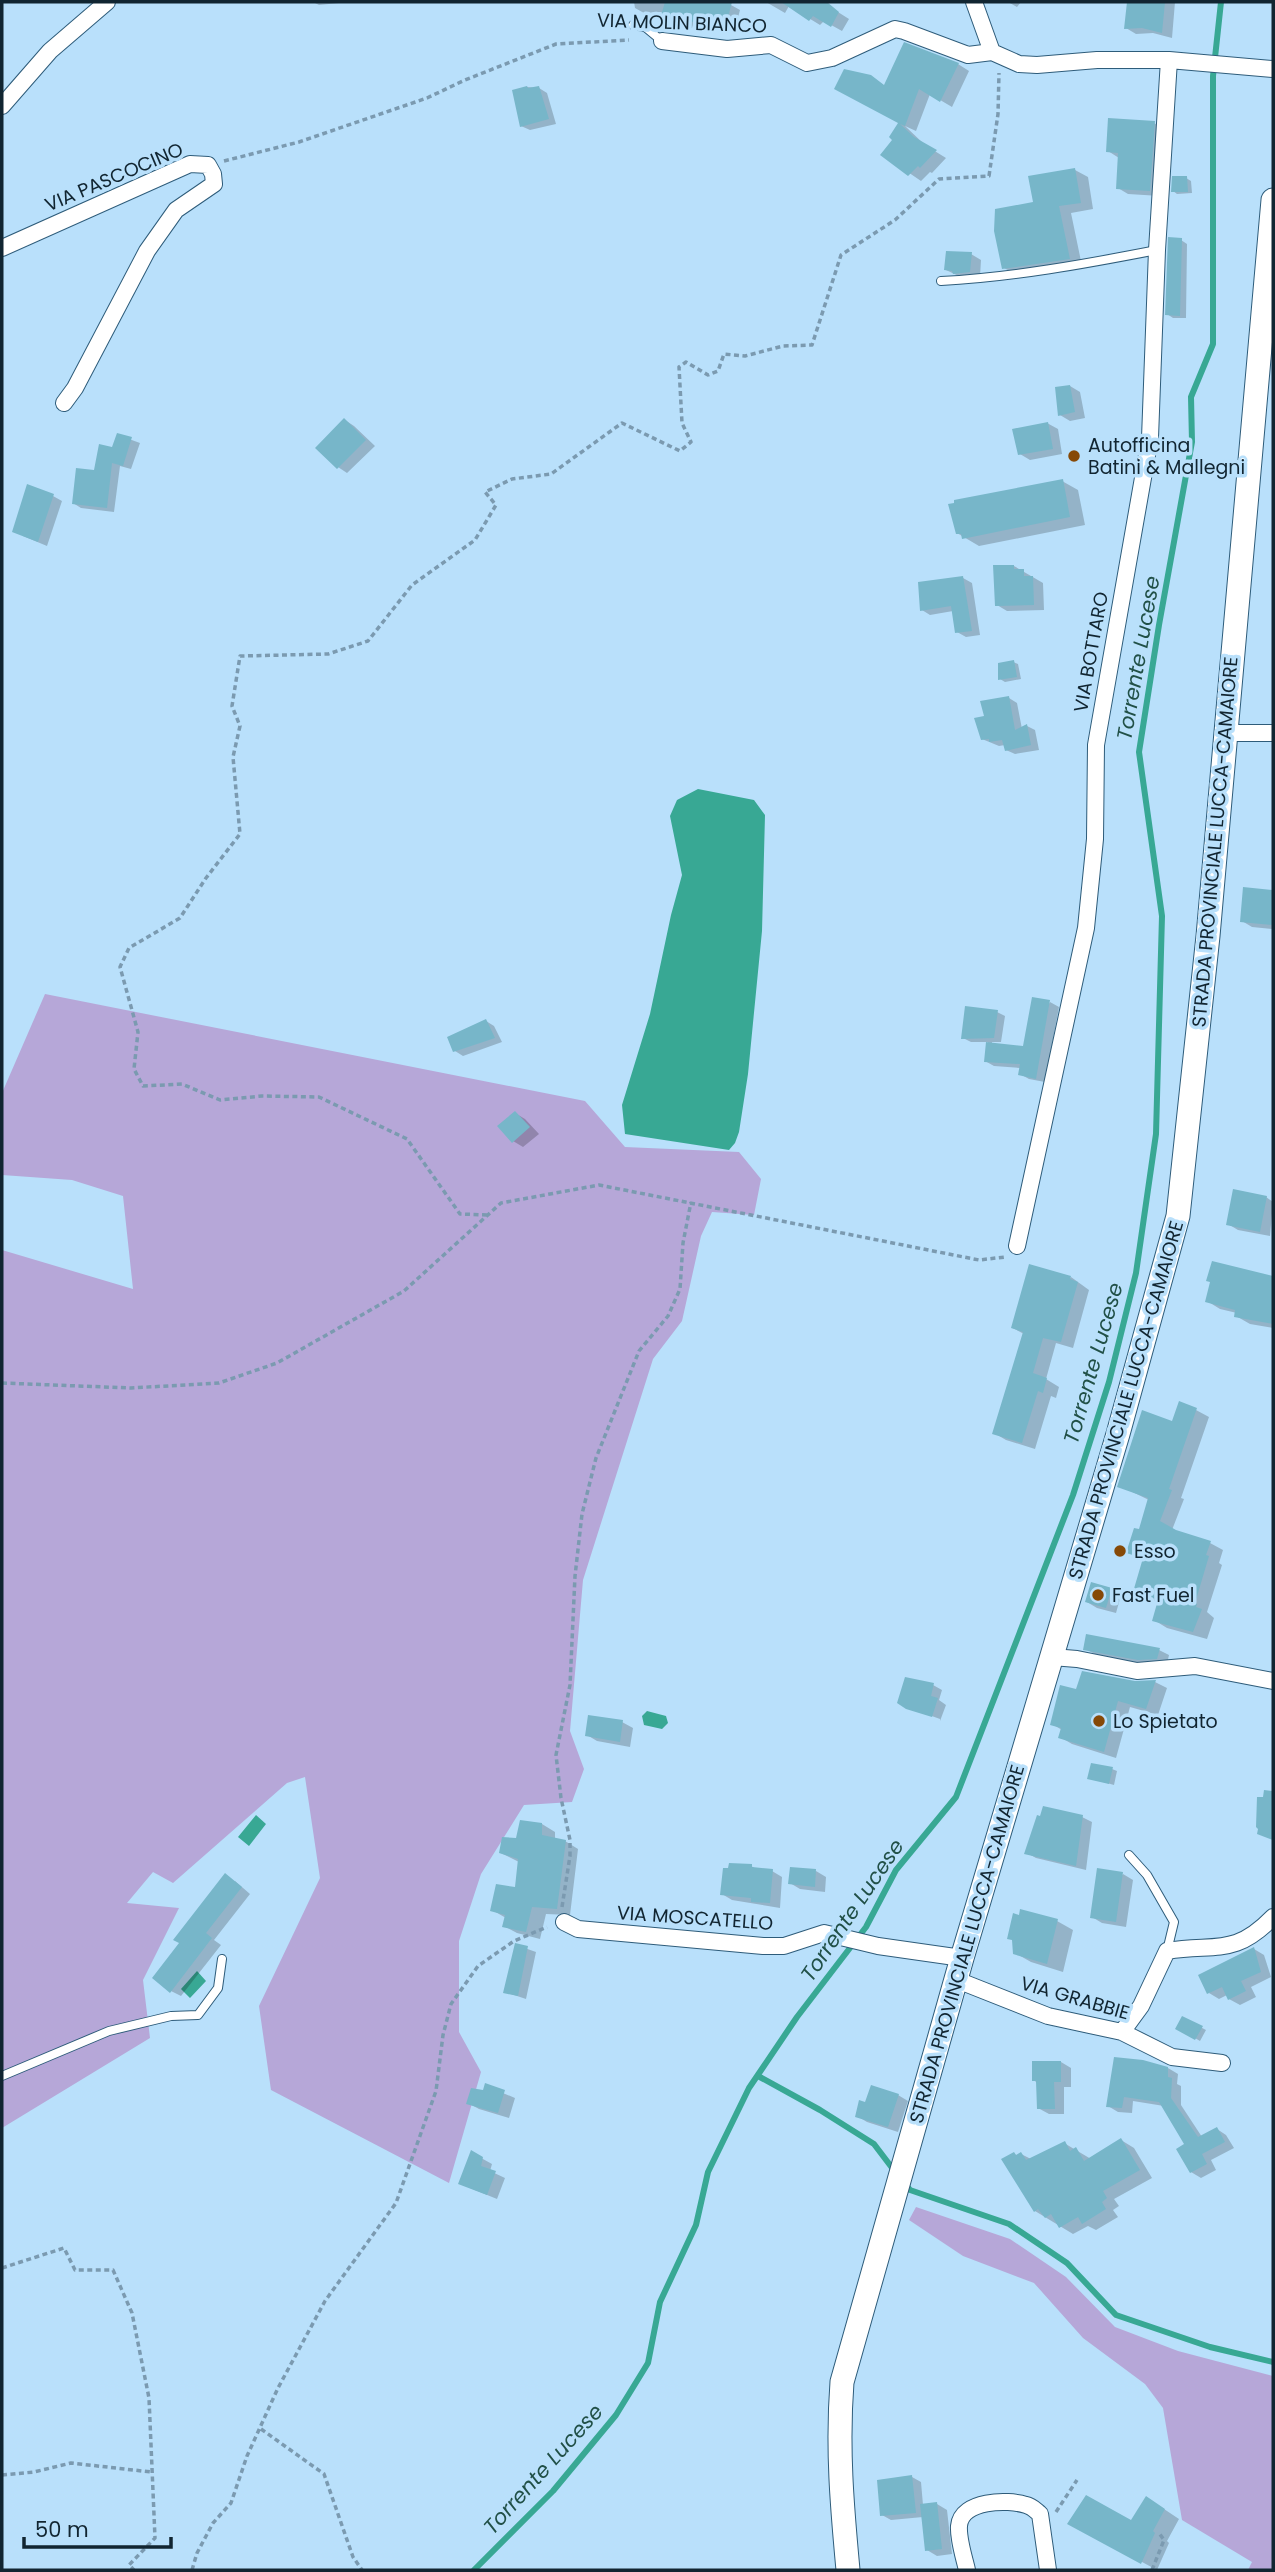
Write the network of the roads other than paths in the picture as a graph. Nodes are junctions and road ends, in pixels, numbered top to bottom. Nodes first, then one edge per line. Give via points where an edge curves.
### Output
1 (107, 2) edge
2 (974, 2) edge
3 (633, 24) dead end
4 (662, 41) joint
5 (995, 54) junction
6 (1175, 61) junction
7 (1273, 69) edge
8 (2, 106) edge
9 (1273, 200) edge
10 (2, 248) edge
11 (1157, 250) junction
12 (941, 281) dead end
13 (64, 403) dead end
14 (1225, 733) junction
15 (1273, 733) edge
16 (1017, 1246) road end
17 (1052, 1657) junction
18 (1273, 1681) edge
19 (1129, 1855) dead end
20 (1273, 1917) edge
21 (564, 1922) road end
22 (1167, 1951) junction
23 (222, 1959) dead end
24 (959, 1969) junction
25 (1122, 2032) junction
26 (1222, 2063) dead end
27 (2, 2076) edge
28 (848, 2570) edge
29 (967, 2570) edge
30 (1048, 2570) edge

1 - 8 street via 50,51
2 - 5 street
3 - 4 lane
4 - 5 street, VIA MOLIN BIANCO via 727,49 771,45 807,63 832,58 895,29 968,55
5 - 6 street, VIA MOLIN BIANCO via 1019,64 1037,65
6 - 7 street, VIA MOLIN BIANCO
6 - 11 street, VIA BOTTARO
9 - 14 main road, STRADA PROVINCIALE LUCCA-CAMAIORE
10 - 13 street, VIA PASCOCINO via 190,164 208,165 213,174 214,184 176,210 147,251
11 - 12 lane via 1074,267
11 - 16 street, VIA BOTTARO via 1150,438 1096,746 1095,839 1086,928
14 - 15 street
14 - 17 main road, STRADA PROVINCIALE LUCCA-CAMAIORE via 1178,1216
17 - 18 street via 1137,1671 1195,1666
17 - 24 main road, STRADA PROVINCIALE LUCCA-CAMAIORE
19 - 22 lane via 1147,1875 1174,1922
20 - 22 street via 1240,1943
21 - 24 street, VIA MOSCATELLO via 578,1929 763,1946 824,1933
22 - 25 street via 1141,2006
23 - 27 lane via 218,1988 198,2015 109,2031
24 - 25 street, VIA GRABBIE via 1048,2016
24 - 28 main road, STRADA PROVINCIALE LUCCA-CAMAIORE via 842,2382 839,2479
25 - 26 street, VIA GRABBIE via 1172,2057
29 - 30 street via 959,2525 974,2506 996,2502 1026,2504 1040,2515

